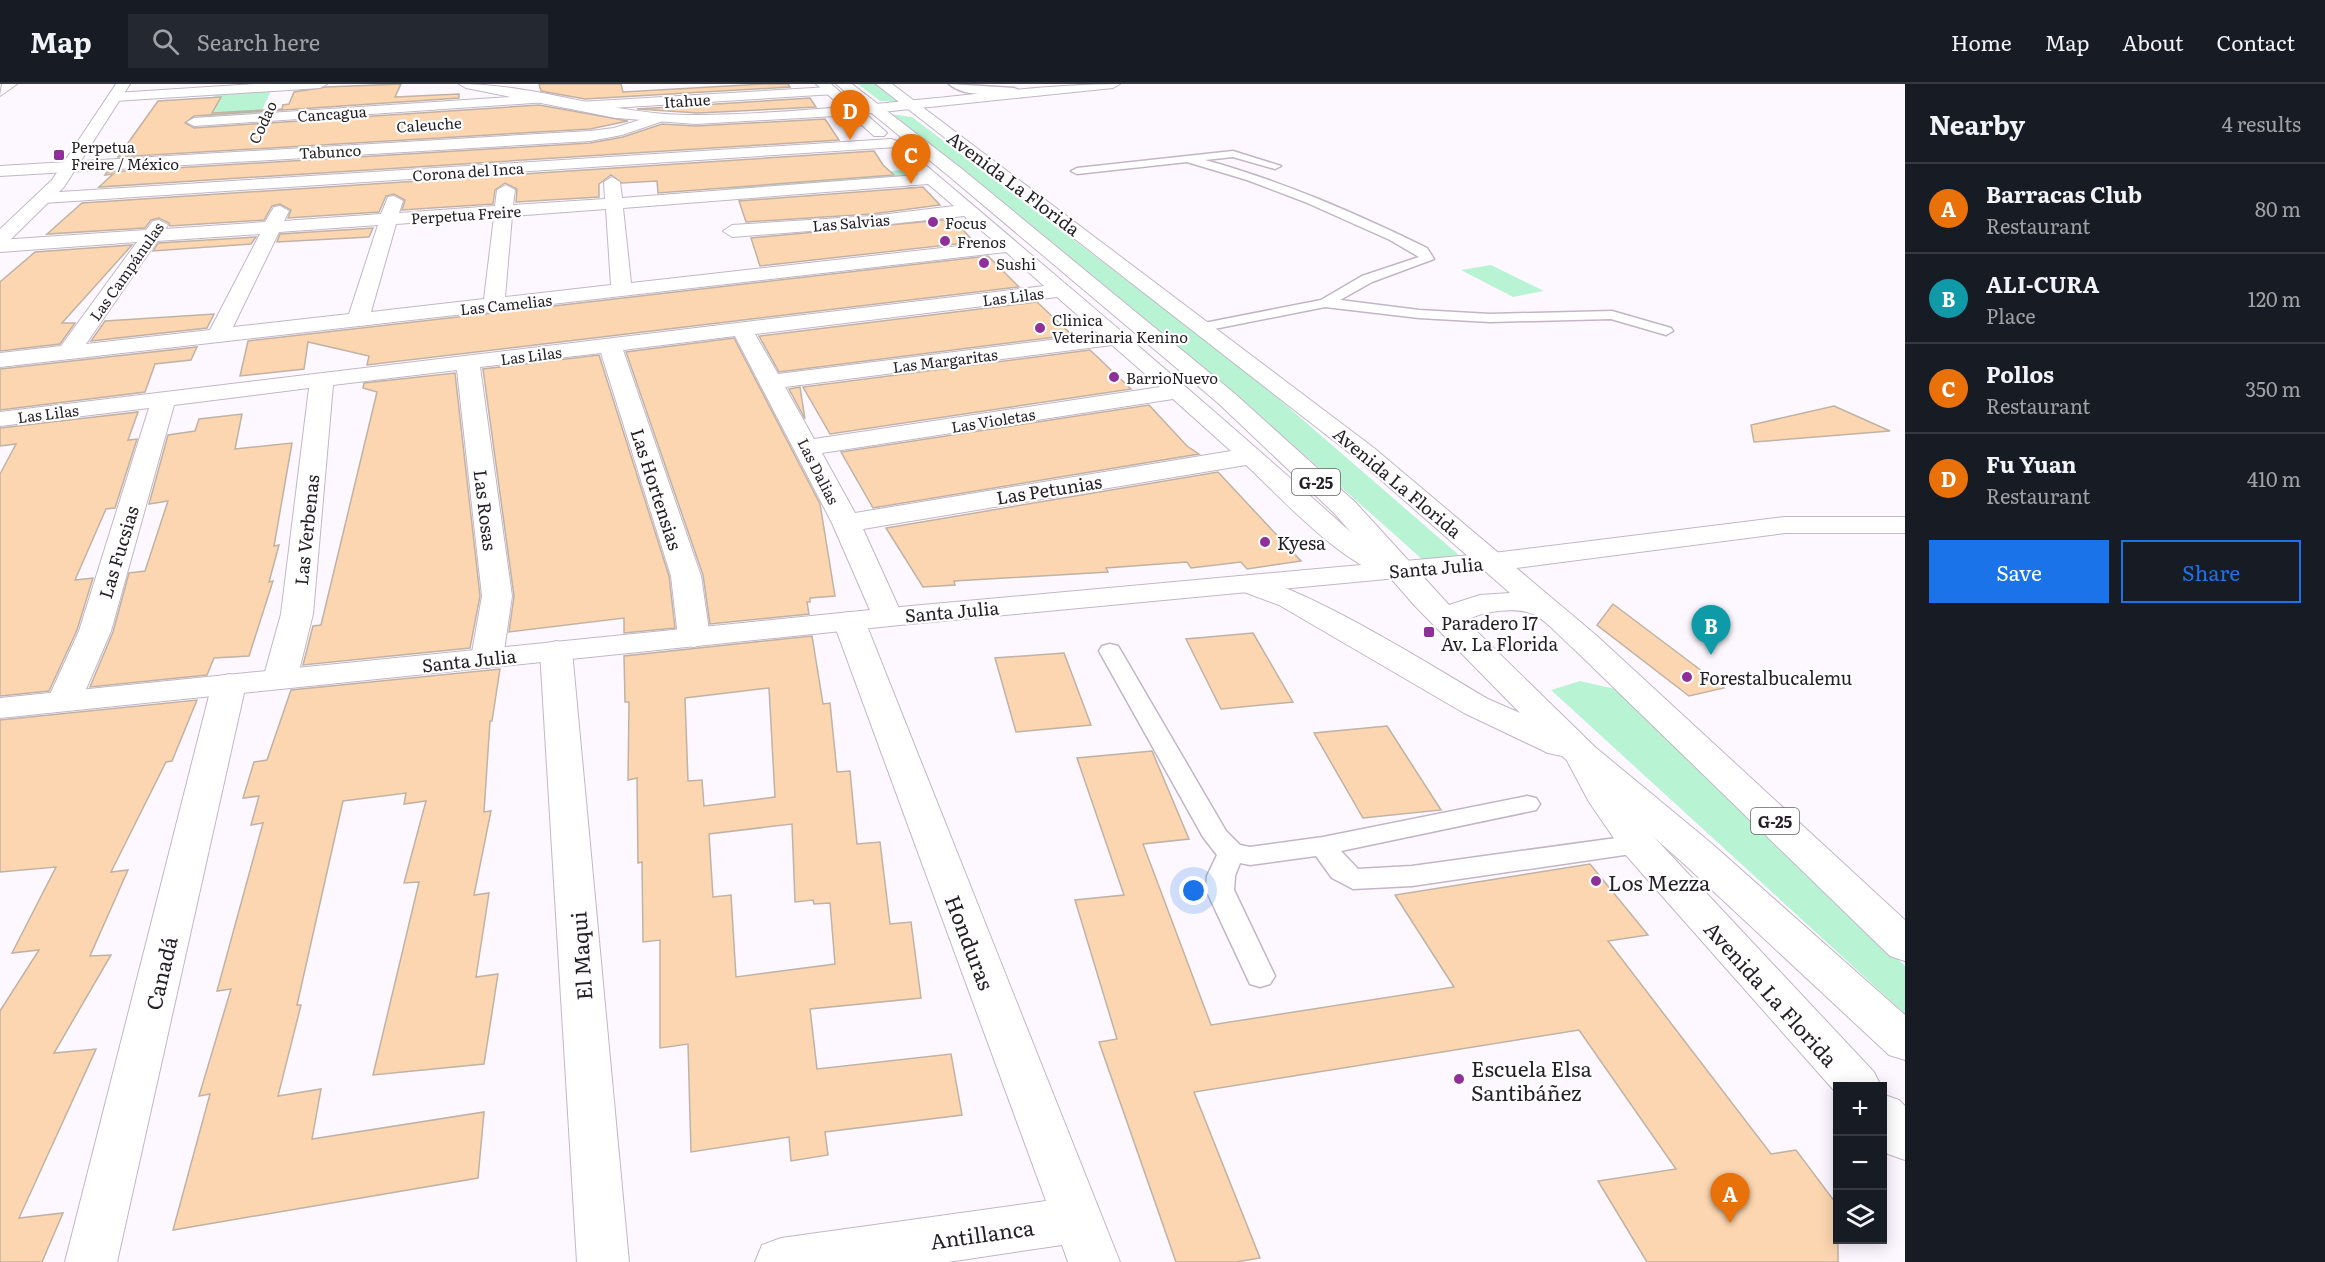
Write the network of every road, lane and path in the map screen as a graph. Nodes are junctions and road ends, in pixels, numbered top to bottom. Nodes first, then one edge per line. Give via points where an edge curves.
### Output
1 (10, 84) edge
2 (320, 84) edge
3 (467, 84) edge
4 (883, 84) edge
5 (954, 84) edge
6 (1113, 84) edge
7 (479, 86) edge
8 (679, 86) dead end
9 (832, 86) edge
10 (278, 87) junction
11 (119, 90) edge
12 (213, 91) junction
13 (0, 92) edge
14 (1022, 94) junction
15 (523, 95) junction
16 (542, 99) junction
17 (271, 102) junction
18 (579, 106) junction
19 (912, 106) junction
20 (873, 109) junction
21 (604, 111) junction
22 (854, 111) junction
23 (552, 116) dead end
24 (263, 118) junction
25 (658, 118) junction
26 (194, 122) junction
27 (885, 139) junction
28 (250, 145) junction
29 (709, 156) junction
30 (1191, 160) junction
31 (170, 161) junction
32 (610, 162) junction
33 (1275, 166) dead end
34 (68, 167) junction
35 (508, 169) junction
36 (0, 171) edge
37 (1077, 171) dead end
38 (956, 173) junction
39 (401, 176) junction
40 (931, 178) junction
41 (294, 182) junction
42 (185, 189) junction
43 (722, 196) junction
44 (43, 199) junction
45 (15, 202) dead end
46 (614, 204) junction
47 (969, 210) junction
48 (504, 211) junction
49 (388, 219) junction
50 (272, 227) junction
51 (732, 231) junction
52 (152, 236) junction
53 (0, 239) edge
54 (0, 246) edge
55 (1012, 246) junction
56 (1101, 250) junction
57 (1057, 256) junction
58 (746, 277) junction
59 (1061, 290) junction
60 (622, 291) junction
61 (1324, 303) junction
62 (494, 305) junction
63 (358, 320) junction
64 (1204, 327) junction
65 (742, 329) junction
66 (1665, 331) dead end
67 (218, 336) junction
68 (1118, 338) junction
69 (610, 345) junction
70 (68, 353) junction
71 (0, 360) edge
72 (468, 362) junction
73 (322, 380) junction
74 (773, 382) junction
75 (1178, 391) junction
76 (164, 399) junction
77 (2, 422) edge
78 (807, 448) junction
79 (1251, 456) junction
80 (846, 523) junction
81 (1905, 525) edge
82 (1493, 562) junction
83 (1400, 571) junction
84 (1247, 583) junction
85 (1544, 607) junction
86 (868, 619) junction
87 (1447, 621) junction
88 (694, 637) junction
89 (556, 651) junction
90 (1110, 651) dead end
91 (487, 658) junction
92 (280, 679) junction
93 (229, 684) junction
94 (64, 701) junction
95 (0, 708) edge
96 (1582, 754) junction
97 (1527, 804) dead end
98 (1638, 844) junction
99 (1323, 846) junction
100 (1232, 852) junction
101 (1905, 945) edge
102 (1260, 976) dead end
103 (1905, 1042) edge
104 (1854, 1082) edge
105 (1887, 1119) edge
106 (1905, 1139) edge
107 (1085, 1241) edge
108 (91, 1262) edge
109 (603, 1262) edge
110 (781, 1262) edge

1 - 13 street
2 - 10 street
3 - 7 street
4 - 19 street, Avenida La Florida / G-25
5 - 14 lane via 968,89 1011,88
6 - 14 street
7 - 15 street
7 - 17 street
8 - 15 street
9 - 18 street, Itahue
9 - 20 street, Avenida La Florida / G-25
9 - 22 street, Avenida La Florida
10 - 12 street
10 - 17 street, Codao
11 - 12 street
11 - 34 street
12 - 26 street
14 - 19 street
15 - 16 street
16 - 18 street
16 - 24 street, Cancagua
17 - 24 street, Codao
18 - 21 street
19 - 20 street
19 - 56 street, Avenida La Florida / G-25
20 - 22 street
20 - 38 street, Avenida La Florida / G-25
21 - 23 street
21 - 25 street
22 - 25 street via 737,119
22 - 27 street, Avenida La Florida
24 - 26 street, Cancagua
24 - 28 street, Codao
25 - 28 street, Tabunco via 599,135
26 - 31 street
27 - 29 street, Corona del Inca
27 - 38 street
27 - 40 street, Avenida La Florida
28 - 31 street, Tabunco
29 - 32 street, Corona del Inca
29 - 43 street
30 - 33 lane via 1233,154
30 - 37 lane
30 - 61 lane via 1248,175 1321,204 1427,256 1424,262 1366,279
31 - 34 street, Tabunco
32 - 35 street, Corona del Inca
32 - 46 street
34 - 36 street, Tabunco
34 - 44 street
35 - 39 street, Corona del Inca
35 - 48 street
38 - 57 street, Avenida La Florida / G-25
39 - 41 street, Corona del Inca
39 - 49 street
40 - 43 street, Perpetua Freire
40 - 47 street, Avenida La Florida
41 - 42 street, Corona del Inca
41 - 50 street
42 - 44 street, Corona del Inca
42 - 52 street, Las Campánulas
43 - 46 street, Perpetua Freire
43 - 51 street
44 - 45 street
44 - 53 street
46 - 48 street, Perpetua Freire
46 - 60 street
47 - 51 street, Las Salvias
47 - 55 street, Avenida La Florida
48 - 49 street, Perpetua Freire
48 - 62 street
49 - 50 street, Perpetua Freire
49 - 63 street
50 - 52 street, Perpetua Freire
50 - 67 street
51 - 58 street
52 - 54 street, Perpetua Freire
52 - 70 street, Las Campánulas
55 - 58 street, Las Camelias
55 - 59 street, Avenida La Florida
56 - 57 street via 1097,256 1085,259
56 - 64 street, Avenida La Florida / G-25
57 - 83 street, Avenida La Florida / G-25 via 1234,406 1345,508
58 - 60 street, Las Camelias
59 - 65 street, Las Lilas
59 - 68 street, Avenida La Florida
60 - 62 street, Las Camelias
61 - 64 lane
61 - 66 lane via 1490,318 1612,315
62 - 63 street, Las Camelias
63 - 67 street, Las Camelias
64 - 82 street, Avenida La Florida / G-25 via 1347,438
65 - 69 street, Las Lilas
65 - 74 street, Las Dalias
67 - 70 street, Las Camelias
68 - 74 street, Las Margaritas
68 - 75 street, Avenida La Florida
69 - 72 street, Las Lilas
69 - 88 street, Las Hortensias via 686,576
70 - 71 street, Las Camelias
72 - 73 street, Las Lilas
72 - 91 street, Las Rosas via 497,596
73 - 76 street, Las Lilas
73 - 92 street, Las Verbenas via 297,614
74 - 78 street, Las Dalias
75 - 78 street, Las Violetas
75 - 79 street, Avenida La Florida
76 - 77 street, Las Lilas
76 - 94 street, Las Fucsias via 95,631
78 - 80 street, Las Dalias
79 - 80 street, Las Petunias
79 - 83 street, Avenida La Florida via 1345,542 1368,558
80 - 86 street, Las Dalias
81 - 82 street, Santa Julia via 1785,525
82 - 83 street, Santa Julia
82 - 85 street, Avenida La Florida / G-25
83 - 84 street, Santa Julia
83 - 87 street, Avenida La Florida / G-25
84 - 86 street, Santa Julia
84 - 96 street via 1290,599 1476,706
85 - 87 street via 1490,603 1464,609
85 - 101 street, Avenida La Florida / G-25 via 1645,697
86 - 88 street, Santa Julia
86 - 107 street, Honduras
87 - 96 street, Avenida La Florida / G-25
88 - 89 street, Santa Julia
89 - 91 street, Santa Julia
89 - 109 street, El Maqui
90 - 100 lane via 1216,837
91 - 92 street, Santa Julia
92 - 93 street, Santa Julia
93 - 94 street, Santa Julia
93 - 108 street, Canadá
94 - 95 street, Santa Julia
96 - 98 street, Avenida La Florida via 1608,802
96 - 103 street, Avenida La Florida / G-25
97 - 99 lane
98 - 99 lane via 1412,876 1353,879
98 - 104 street, Avenida La Florida
99 - 100 lane via 1250,856
100 - 102 lane via 1221,876 1220,890
105 - 106 street
107 - 110 street, Antillanca

